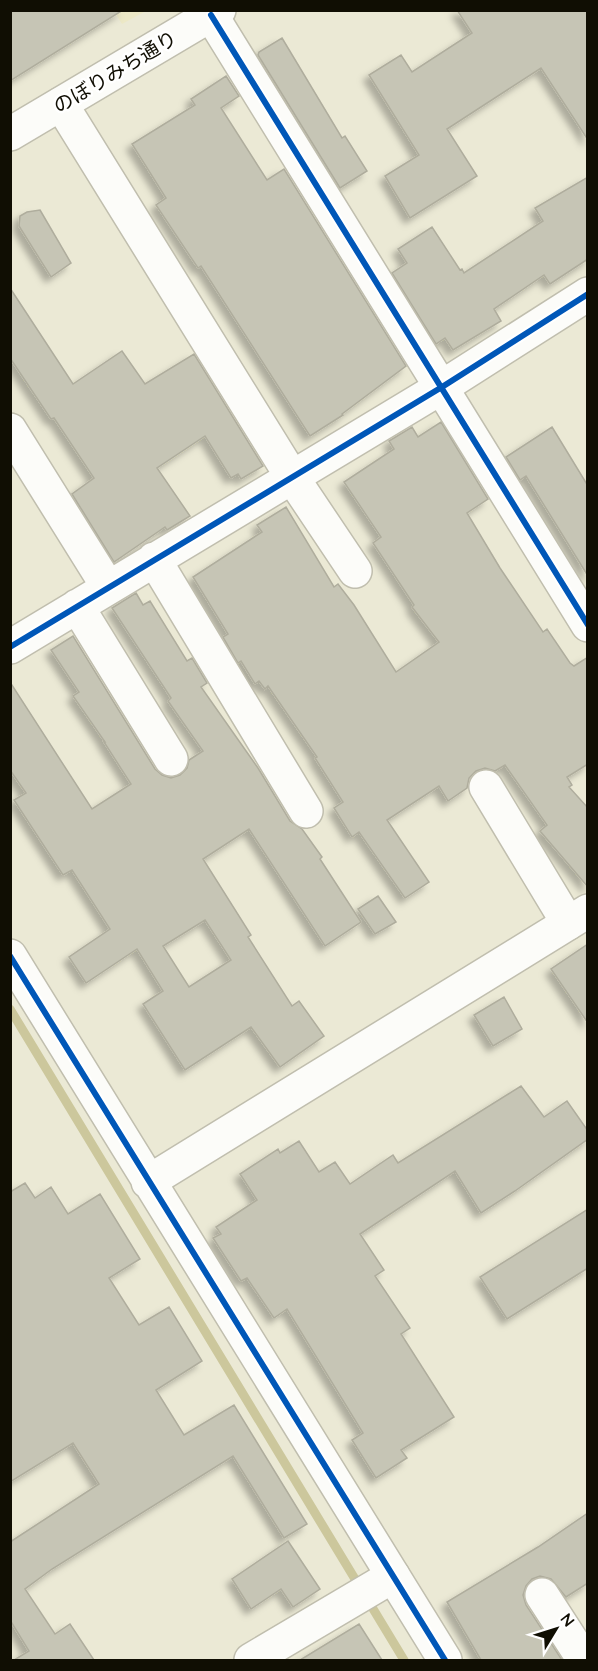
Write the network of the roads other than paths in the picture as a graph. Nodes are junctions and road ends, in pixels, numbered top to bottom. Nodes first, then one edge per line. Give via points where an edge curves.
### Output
1 (215, 13) edge
2 (61, 104) junction
3 (10, 134) edge
4 (584, 304) edge
5 (442, 387) junction
6 (10, 430) edge
7 (292, 477) junction
8 (154, 559) junction
9 (355, 571) dead end
10 (108, 586) junction
11 (77, 606) junction
12 (588, 625) edge
13 (10, 647) edge
14 (171, 759) dead end
15 (486, 787) dead end
16 (306, 811) dead end
17 (578, 917) edge
18 (10, 956) edge
19 (148, 1182) junction
20 (393, 1576) junction
21 (542, 1595) dead end
22 (251, 1660) edge
23 (445, 1660) edge
24 (584, 1660) edge

1 - 2 street, のぼりみち通り
1 - 5 street
2 - 3 street, のぼりみち通り
2 - 7 street
4 - 5 street
5 - 7 street
5 - 12 street
6 - 10 street
7 - 8 street
7 - 9 street
8 - 10 street
8 - 16 street
10 - 11 street
11 - 13 street
11 - 14 street
15 - 17 street
17 - 19 street
18 - 19 street
19 - 20 street
20 - 22 street
20 - 23 street
21 - 24 street

